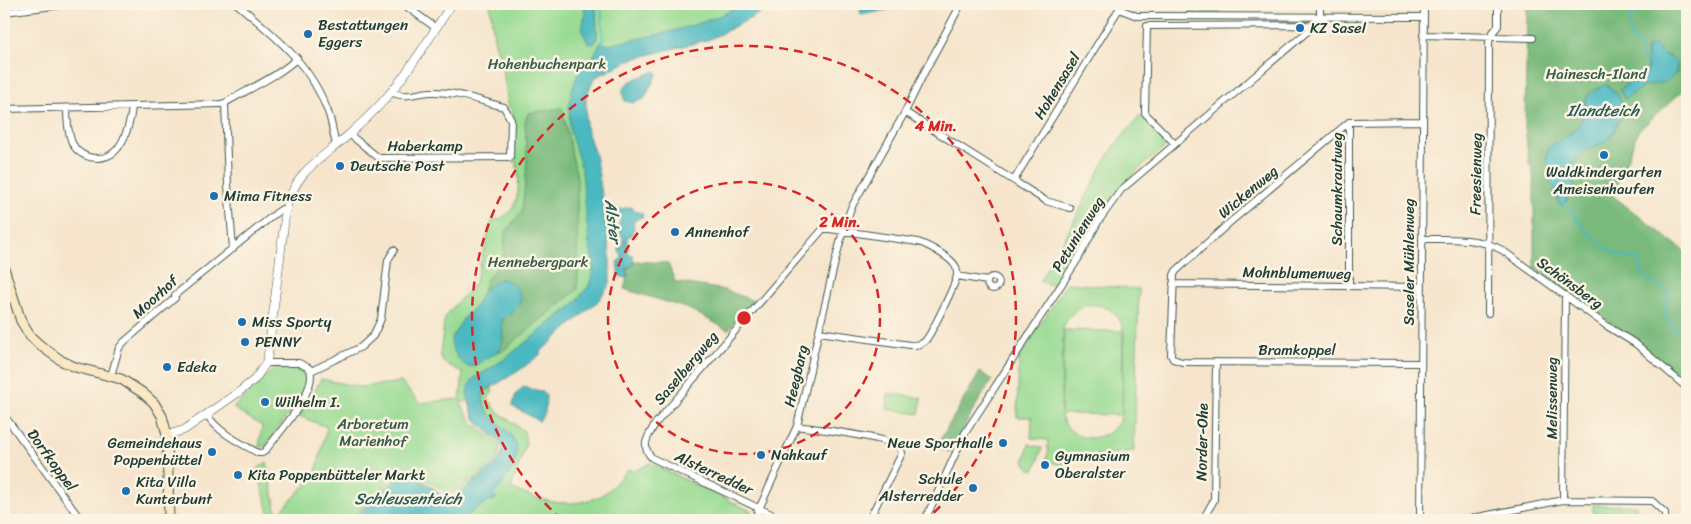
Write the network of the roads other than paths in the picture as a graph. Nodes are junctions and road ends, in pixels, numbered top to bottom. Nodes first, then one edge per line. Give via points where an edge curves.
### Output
1 (70, 4) edge
2 (237, 4) edge
3 (403, 4) edge
4 (452, 4) edge
5 (961, 4) edge
6 (1320, 4) edge
7 (1424, 4) edge
8 (1498, 4) edge
9 (1120, 7) edge
10 (4, 12) edge
11 (1320, 16) junction
12 (1424, 17) junction
13 (1315, 24) junction
14 (436, 28) junction
15 (1423, 35) junction
16 (1490, 36) junction
17 (1533, 38) dead end
18 (297, 58) junction
19 (392, 92) junction
20 (225, 103) junction
21 (132, 107) junction
22 (67, 108) junction
23 (4, 109) edge
24 (905, 112) junction
25 (1422, 121) junction
26 (1350, 122) junction
27 (349, 134) junction
28 (1175, 144) junction
29 (336, 145) junction
30 (1014, 180) junction
31 (1070, 208) dead end
32 (286, 209) junction
33 (843, 231) junction
34 (1422, 239) junction
35 (1487, 243) junction
36 (233, 249) junction
37 (394, 250) dead end
38 (4, 268) edge
39 (957, 276) junction
40 (987, 281) dead end
41 (1173, 284) junction
42 (1349, 286) junction
43 (1421, 287) junction
44 (7, 295) edge
45 (1565, 295) junction
46 (1488, 313) dead end
47 (819, 332) junction
48 (1173, 359) joint
49 (1216, 362) junction
50 (1421, 362) junction
51 (266, 363) junction
52 (311, 371) junction
53 (111, 376) junction
54 (1687, 388) edge
55 (4, 415) edge
56 (207, 415) junction
57 (797, 426) junction
58 (167, 435) junction
59 (646, 440) joint
60 (1563, 500) junction
61 (759, 508) junction
62 (81, 520) edge
63 (169, 520) edge
64 (754, 520) edge
65 (784, 520) edge
66 (870, 520) edge
67 (926, 520) edge
68 (1205, 520) edge
69 (1420, 520) edge
70 (1463, 520) edge
71 (1665, 520) edge

1 - 10 street
2 - 18 street
3 - 14 street
4 - 14 street
5 - 24 street
6 - 11 street
7 - 12 street, Saseler Mühlenweg
8 - 16 street, Freesienweg via 1498,26
9 - 11 street via 1137,16
9 - 30 street, Hohensasel
11 - 12 street
11 - 13 street, Petunienweg
12 - 15 street, Saseler Mühlenweg
13 - 28 street, Petunienweg
13 - 28 street via 1147,26 1145,113
14 - 19 street
15 - 16 street
15 - 25 street, Saseler Mühlenweg
16 - 17 street
16 - 35 street, Freesienweg
18 - 20 street
18 - 29 street via 312,78 326,107
19 - 27 street
19 - 27 street, Haberkamp via 408,96 448,93 504,106 511,120 510,157 379,158
20 - 21 street
20 - 36 street
21 - 22 street
21 - 22 street via 119,147 101,158 82,154 72,142
22 - 23 street
24 - 30 street
24 - 33 street via 851,208
25 - 26 street
25 - 34 street, Saseler Mühlenweg
26 - 41 street, Wickenweg via 1176,271
26 - 42 street, Schaumkrautweg
27 - 29 street
28 - 67 street, Petunienweg via 1121,190 1098,222 1078,259 965,434
29 - 32 street via 301,175 289,196
30 - 31 street via 1046,201
32 - 36 street, Moorhof via 276,213
32 - 51 street
33 - 39 street via 922,243 954,263
33 - 47 street, Heegbarg
33 - 59 street, Saselbergweg via 822,230 661,418
34 - 35 street, Schönsberg
34 - 43 street, Saseler Mühlenweg
35 - 45 street, Schönsberg via 1506,252
35 - 46 street, Freesienweg
36 - 53 street, Moorhof via 175,295 124,342 119,348
37 - 52 street via 388,260 381,319 373,336 361,347
38 - 44 main road
39 - 40 street
39 - 47 street via 929,336 920,344
41 - 42 street, Mohnblumenweg
41 - 48 street, Wickenweg
42 - 43 street, Mohnblumenweg
43 - 50 street, Saseler Mühlenweg
44 - 53 main road via 30,336 41,346 75,367
45 - 54 street, Schönsberg via 1636,344
45 - 60 street, Melissenweg
47 - 57 street, Heegbarg
48 - 49 street, Bramkoppel via 1178,362
49 - 50 street, Bramkoppel
49 - 68 street, Norder-Ohe via 1214,500
50 - 69 street, Saseler Mühlenweg
51 - 52 street via 299,363
51 - 56 street via 255,379
52 - 56 street via 307,394 262,453 229,436
53 - 58 main road via 133,386 154,403 162,416
55 - 62 street, Dorfkoppel
56 - 58 street via 184,430
57 - 61 street, Heegbarg
57 - 66 street via 882,441 901,449 902,453
58 - 63 main road
59 - 61 street, Alsterredder via 645,448 652,458
60 - 70 street
60 - 71 street via 1652,501 1665,513
61 - 64 street, Heegbarg
61 - 65 street, Alsterredder

